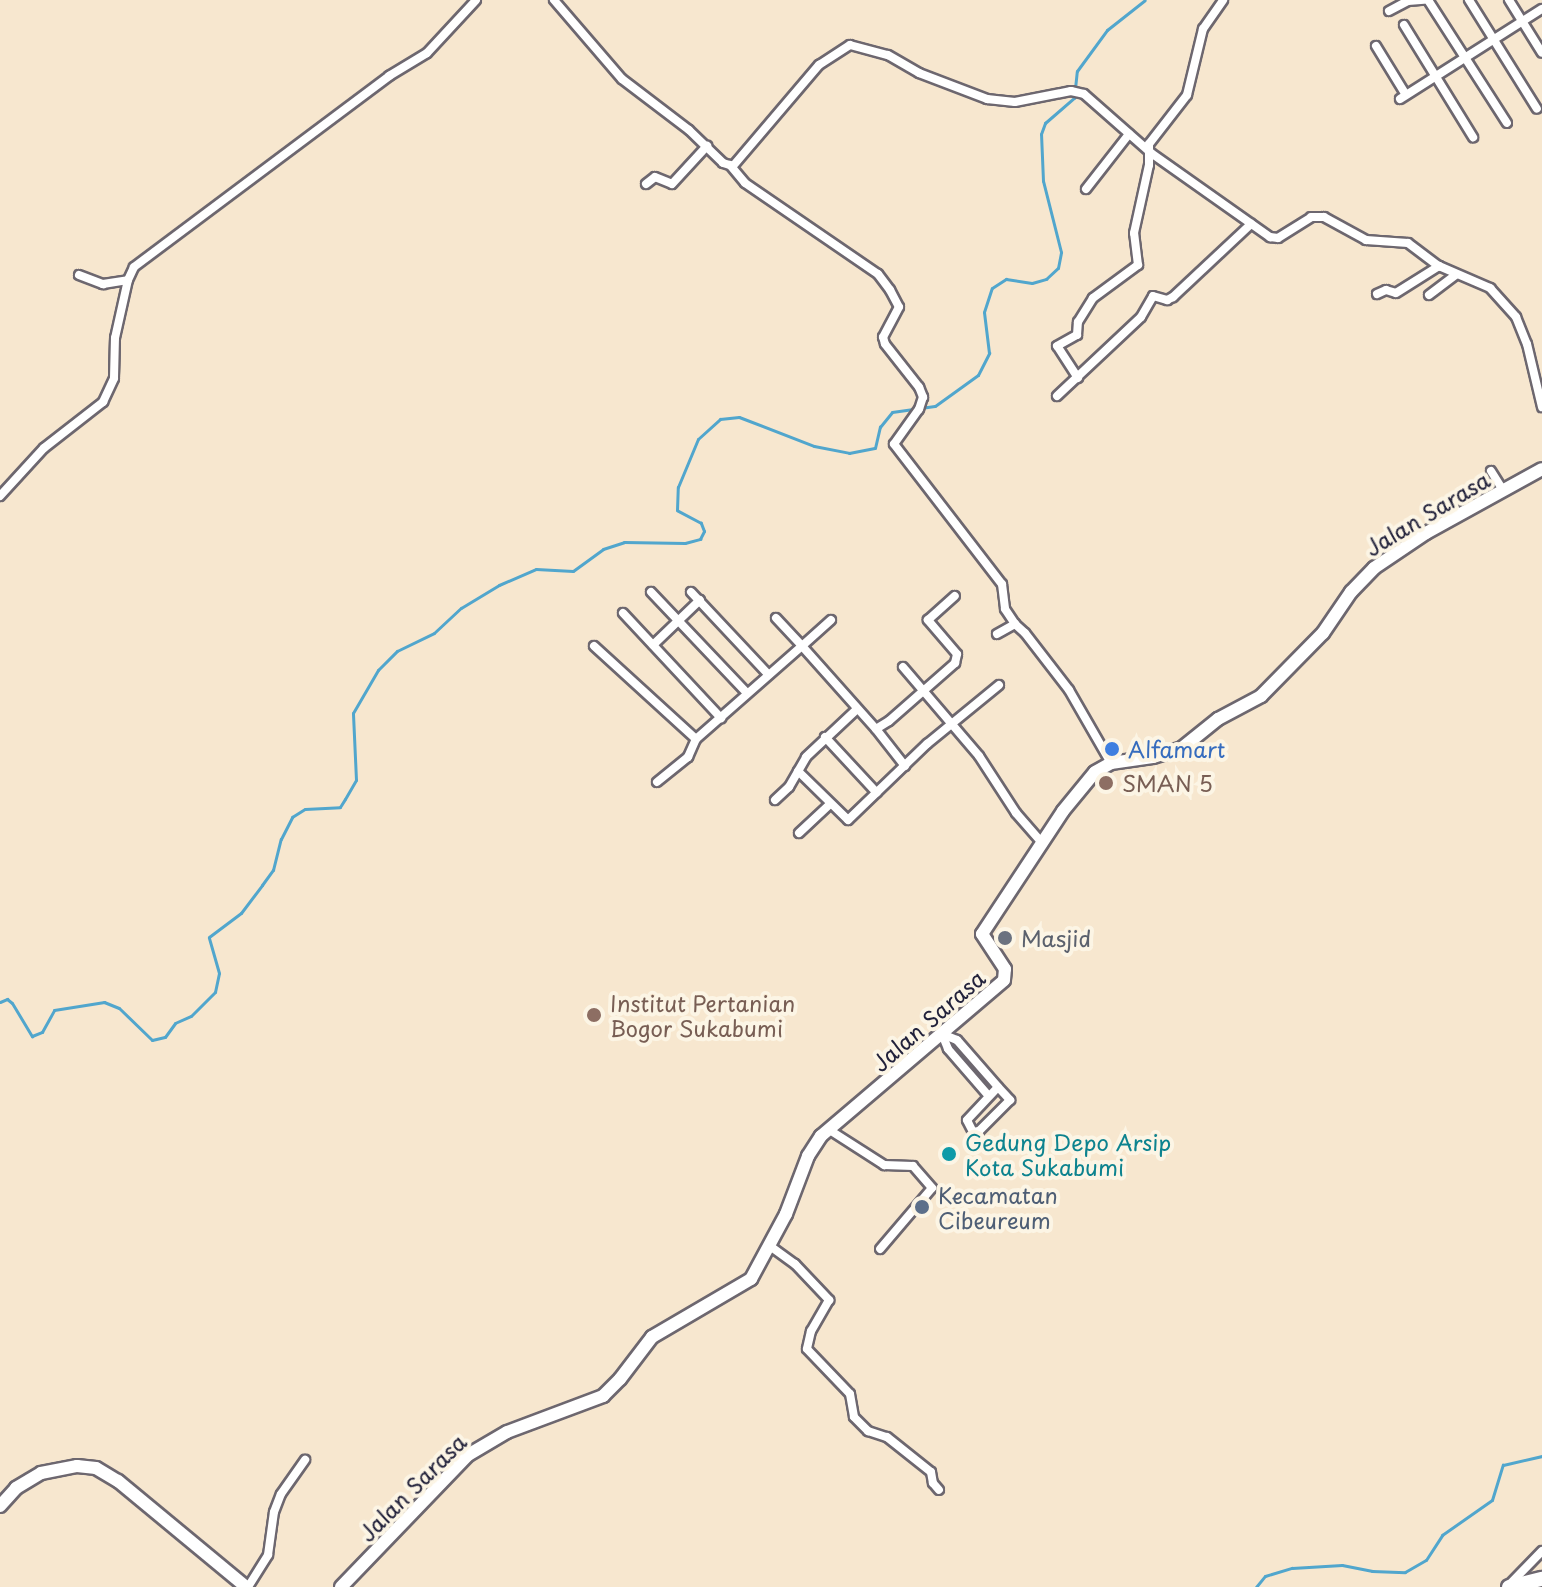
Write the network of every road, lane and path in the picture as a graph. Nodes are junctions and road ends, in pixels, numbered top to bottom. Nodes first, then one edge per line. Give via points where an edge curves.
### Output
1 (476, 0) edge
2 (554, 0) edge
3 (1223, 0) edge
4 (1422, 0) edge
5 (1469, 0) edge
6 (1509, 0) edge
7 (1542, 9) edge
8 (1389, 11) dead end
9 (1522, 22) junction
10 (1404, 25) dead end
11 (1494, 41) junction
12 (1376, 46) dead end
13 (1542, 53) edge
14 (1466, 58) junction
15 (1437, 77) junction
16 (1537, 109) dead end
17 (1507, 123) dead end
18 (1129, 134) junction
19 (1473, 137) dead end
20 (707, 146) junction
21 (1151, 153) junction
22 (730, 165) junction
23 (646, 184) dead end
24 (1086, 189) dead end
25 (1251, 224) junction
26 (1439, 266) junction
27 (79, 275) dead end
28 (1456, 275) junction
29 (128, 280) junction
30 (1377, 294) dead end
31 (1429, 295) dead end
32 (1078, 378) junction
33 (1057, 396) dead end
34 (1542, 407) edge
35 (1542, 469) edge
36 (1491, 471) dead end
37 (1503, 490) junction
38 (0, 496) edge
39 (1451, 501) dead end
40 (1458, 515) junction
41 (651, 592) dead end
42 (691, 592) dead end
43 (955, 596) dead end
44 (700, 600) junction
45 (623, 613) dead end
46 (776, 618) dead end
47 (831, 620) dead end
48 (678, 623) junction
49 (1015, 624) junction
50 (997, 634) dead end
51 (653, 645) junction
52 (594, 646) dead end
53 (802, 646) junction
54 (903, 667) dead end
55 (768, 674) junction
56 (999, 685) dead end
57 (747, 693) junction
58 (925, 693) junction
59 (856, 710) junction
60 (721, 718) junction
61 (951, 726) junction
62 (876, 729) junction
63 (825, 737) junction
64 (696, 739) junction
65 (1111, 763) junction
66 (905, 766) junction
67 (798, 771) junction
68 (657, 782) dead end
69 (877, 793) junction
70 (775, 800) dead end
71 (830, 804) junction
72 (799, 833) dead end
73 (1043, 844) junction
74 (942, 1034) junction
75 (998, 1087) junction
76 (988, 1095) junction
77 (828, 1129) junction
78 (770, 1246) junction
79 (880, 1249) dead end
80 (305, 1460) dead end
81 (939, 1490) dead end
82 (0, 1506) edge
83 (1542, 1551) edge
84 (1542, 1579) edge
85 (247, 1587) edge
86 (341, 1587) edge
87 (1508, 1587) edge

1 - 29 street via 427,53 134,267
2 - 20 street via 622,79
3 - 21 street via 1203,29 1187,95 1151,138
4 - 8 street
4 - 14 street
5 - 11 street
6 - 9 street
7 - 9 street
9 - 11 street
9 - 13 street
10 - 15 street
11 - 14 street
11 - 16 street
12 - 15 street via 1403,97
14 - 15 street
14 - 17 street
15 - 19 street
18 - 21 street
18 - 22 street via 1084,94 1071,91 1015,102 987,99 888,55 850,45 819,65
18 - 24 street
20 - 22 street
20 - 23 street via 672,184 655,177
21 - 25 street
21 - 32 street via 1134,233 1138,265 1093,298 1078,322 1077,335 1057,346
22 - 49 street via 745,183 878,274 890,290 899,307 883,337 885,344 923,397 894,444 1002,584 1005,609
25 - 26 street via 1274,238 1311,217 1324,217 1366,240 1408,243
25 - 32 street via 1173,297 1153,296 1141,317
26 - 28 street
26 - 30 street via 1396,293
27 - 29 street via 103,284
28 - 31 street
28 - 34 street via 1490,288 1510,308 1527,344
29 - 38 street via 115,338 114,378 103,402 44,448
32 - 33 street
35 - 37 street, Jalan Sarasa
36 - 37 street
37 - 40 street, Jalan Sarasa
39 - 40 street
40 - 65 street, Jalan Sarasa via 1362,577 1323,633 1261,696 1170,754
41 - 48 street
42 - 44 street
43 - 58 street via 928,620 957,659
44 - 48 street
44 - 55 street
45 - 51 street
46 - 53 street
47 - 53 street
48 - 51 street
48 - 57 street
49 - 50 street
49 - 65 street via 1069,690
51 - 60 street
52 - 64 street
53 - 55 street
53 - 59 street
54 - 58 street
55 - 57 street
56 - 61 street
57 - 60 street
58 - 61 street
58 - 62 street
59 - 62 street
59 - 63 street
60 - 64 street
61 - 66 street
61 - 73 street
62 - 66 street
63 - 67 street
63 - 69 street
64 - 68 street via 688,757
65 - 73 street, Jalan Sarasa via 1087,779
66 - 69 street
67 - 70 street
67 - 71 street
69 - 71 street via 848,820
71 - 72 street
73 - 74 street, Jalan Sarasa via 982,934 1006,977
74 - 75 street via 957,1040
74 - 76 street via 948,1049
74 - 77 street, Jalan Sarasa
75 - 76 street
75 - 76 street via 1009,1101 973,1132 966,1122
77 - 78 street, Jalan Sarasa via 808,1156
77 - 79 street via 884,1165 913,1166 932,1188
78 - 81 street via 829,1300 807,1349 850,1394 854,1417 931,1472
78 - 86 street, Jalan Sarasa via 751,1279 652,1337 603,1396 507,1432 468,1455
80 - 85 street via 281,1494 268,1555
82 - 85 street via 41,1473 96,1468
83 - 87 street
84 - 87 main road

